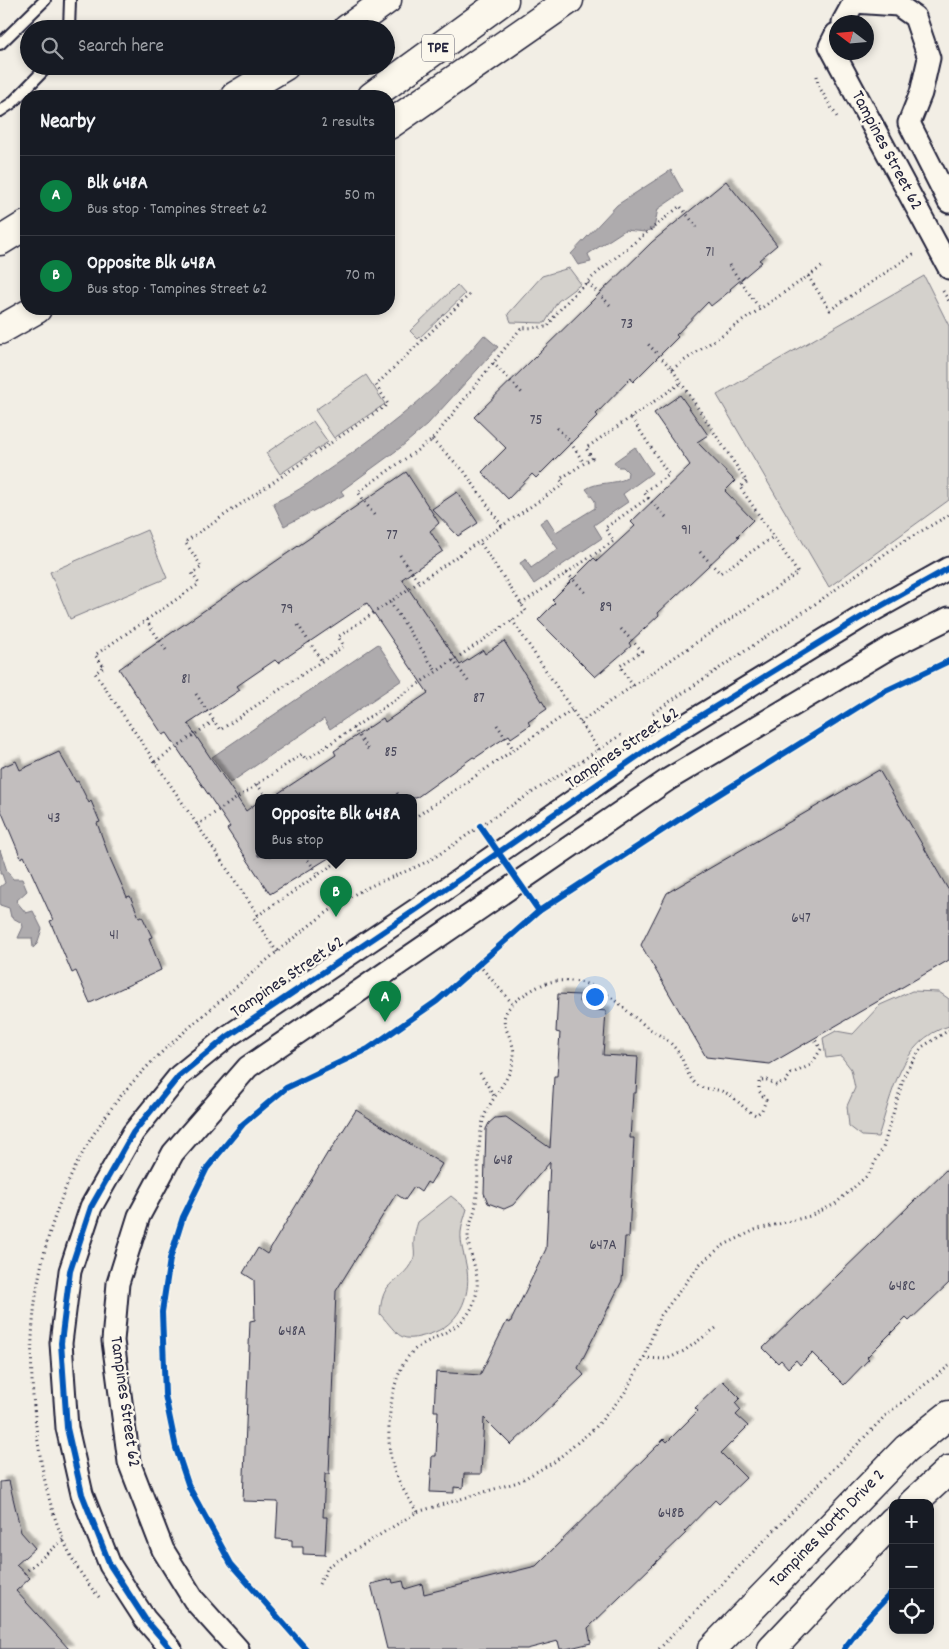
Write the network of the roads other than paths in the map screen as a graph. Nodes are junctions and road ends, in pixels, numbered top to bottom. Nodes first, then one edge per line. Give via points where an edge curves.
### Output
1 (45, 0) edge
2 (70, 0) edge
3 (387, 0) edge
4 (504, 0) edge
5 (569, 0) edge
6 (847, 15) edge
7 (25, 20) edge
8 (69, 20) edge
9 (359, 20) edge
10 (20, 24) edge
11 (0, 44) edge
12 (837, 60) edge
13 (39, 75) edge
14 (270, 75) edge
15 (25, 90) edge
16 (245, 90) edge
17 (380, 90) edge
18 (20, 96) edge
19 (0, 110) edge
20 (395, 121) edge
21 (939, 183) junction
22 (912, 200) junction
23 (949, 202) edge
24 (20, 229) edge
25 (0, 241) edge
26 (949, 268) edge
27 (26, 315) edge
28 (0, 330) edge
29 (949, 568) edge
30 (949, 618) edge
31 (949, 1415) edge
32 (949, 1470) edge
33 (917, 1499) edge
34 (889, 1525) edge
35 (171, 1649) edge
36 (238, 1649) edge
37 (712, 1649) edge
38 (772, 1649) edge

1 - 7 lane
2 - 8 lane
3 - 9 main road
4 - 17 main road, TPE
5 - 20 main road
6 - 21 street, Tampines Street 62 via 854,2 898,5 915,17 929,58 910,123
10 - 11 lane
12 - 22 street, Tampines Street 62
13 - 15 lane
14 - 16 main road
18 - 19 lane
21 - 22 street
21 - 23 street, Tampines Street 62
22 - 26 street, Tampines Street 62
24 - 25 main road
27 - 28 main road
29 - 35 street, Tampines Street 62 via 866,614 661,740 227,1037 179,1076 133,1133 90,1206 70,1271 61,1343 67,1428 82,1494 110,1564 144,1619
30 - 36 street, Tampines Street 62 via 891,646 669,778 256,1061 173,1153 140,1216 118,1282 113,1341 119,1387 129,1462 163,1550 194,1600
31 - 37 main road, Tampines North Drive 2 via 906,1449
32 - 33 main road
34 - 38 main road

